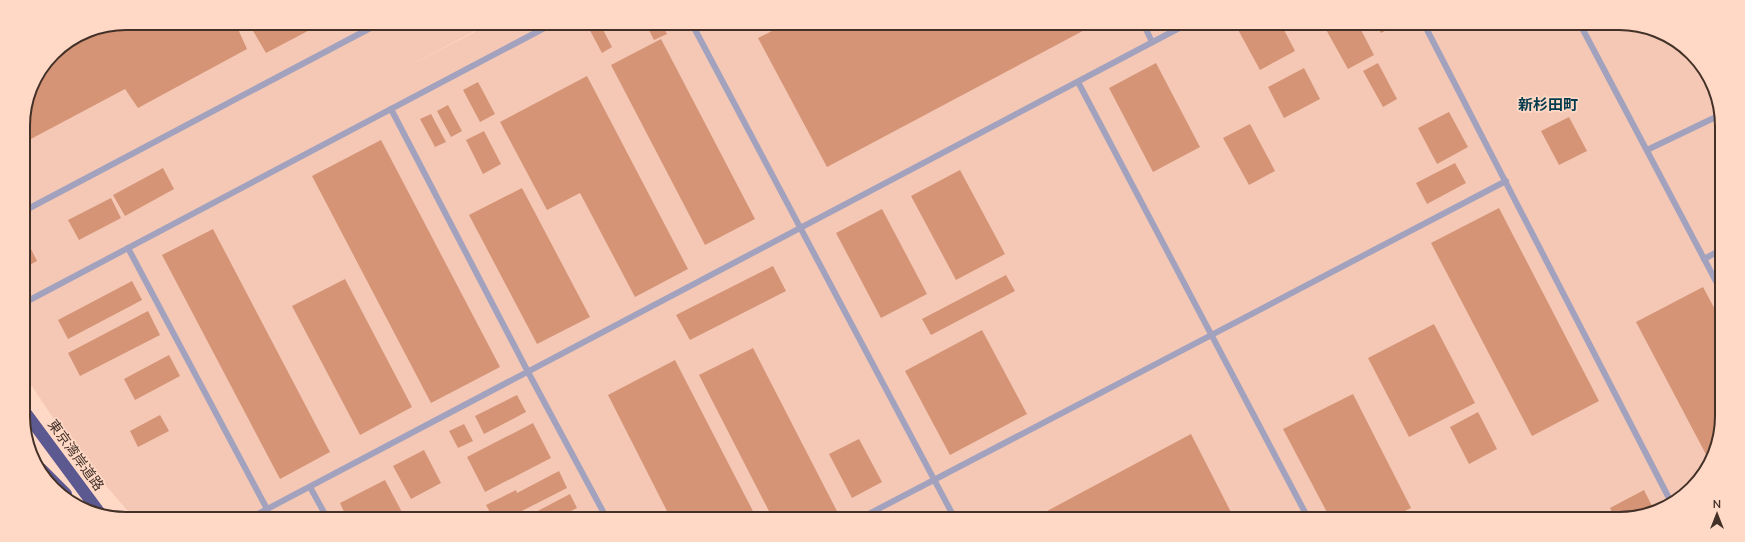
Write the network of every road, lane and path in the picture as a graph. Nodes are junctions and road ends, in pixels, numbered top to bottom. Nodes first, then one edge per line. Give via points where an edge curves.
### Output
1 (367, 30) edge
2 (541, 30) edge
3 (695, 30) edge
4 (1146, 30) edge
5 (1175, 30) edge
6 (1427, 30) edge
7 (1584, 30) edge
8 (1152, 42) junction
9 (1078, 82) junction
10 (391, 109) junction
11 (1715, 118) edge
12 (1647, 150) junction
13 (1506, 181) junction
14 (30, 207) edge
15 (800, 228) junction
16 (128, 248) junction
17 (1715, 253) edge
18 (1704, 259) junction
19 (1715, 280) edge
20 (30, 299) edge
21 (1211, 334) junction
22 (528, 372) junction
23 (30, 419) edge
24 (934, 479) junction
25 (310, 487) junction
26 (1669, 498) edge
27 (95, 507) edge
28 (268, 510) junction
29 (263, 512) edge
30 (324, 512) edge
31 (603, 512) edge
32 (872, 512) edge
33 (951, 512) edge
34 (1305, 512) edge

1 - 14 lane
2 - 10 lane
3 - 15 lane
4 - 8 lane
5 - 8 lane
6 - 13 lane
7 - 12 lane
8 - 9 lane
9 - 15 lane
9 - 21 lane
10 - 16 lane
10 - 22 lane
11 - 12 lane
12 - 18 lane
13 - 21 lane
13 - 26 lane
15 - 22 lane
15 - 24 lane
16 - 20 lane
16 - 28 lane
17 - 18 lane
18 - 19 lane
21 - 24 lane
21 - 34 lane
22 - 25 lane
22 - 31 lane
23 - 27 highway, 東京湾岸道路
24 - 32 lane
24 - 33 lane
25 - 28 lane
25 - 30 lane
28 - 29 lane

